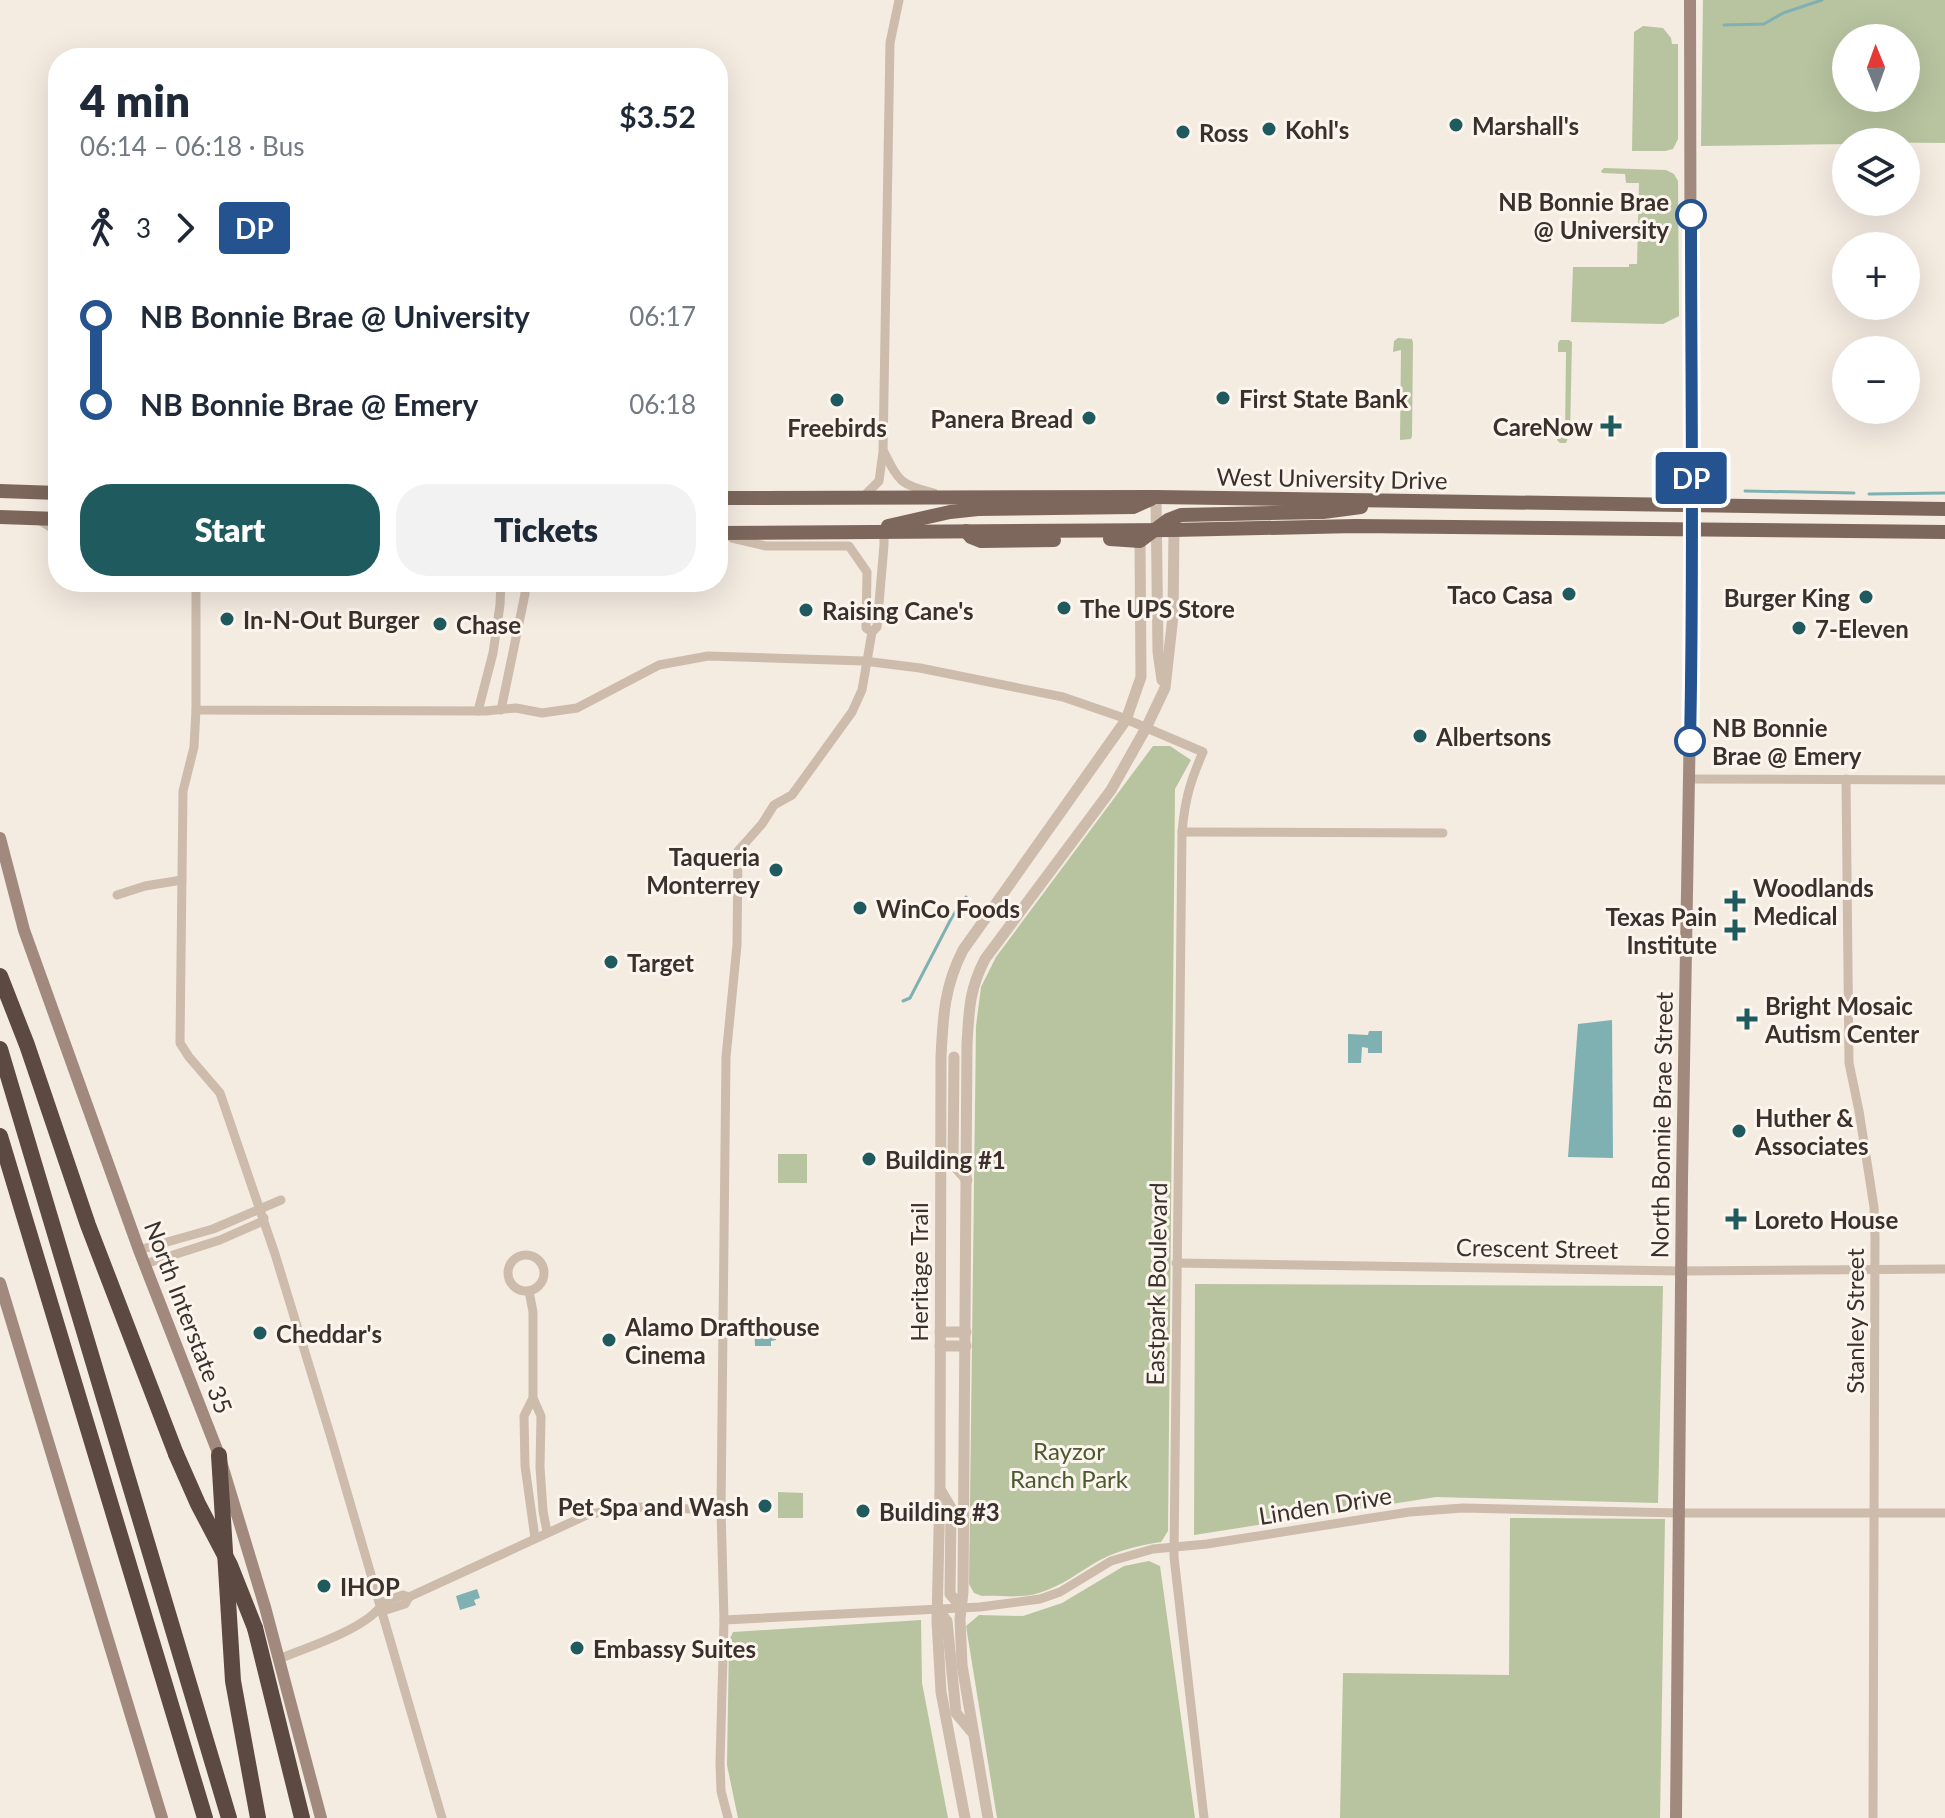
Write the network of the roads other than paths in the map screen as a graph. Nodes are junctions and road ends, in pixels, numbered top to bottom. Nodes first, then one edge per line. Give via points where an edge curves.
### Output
1 (899, 0) edge
2 (1690, 0) edge
3 (883, 452) junction
4 (0, 491) edge
5 (48, 493) edge
6 (949, 497) junction
7 (1156, 497) junction
8 (728, 498) edge
9 (862, 498) junction
10 (1383, 501) junction
11 (1691, 506) junction
12 (1945, 509) edge
13 (0, 517) edge
14 (36, 518) junction
15 (48, 519) edge
16 (48, 526) edge
17 (1157, 530) junction
18 (1174, 530) junction
19 (1693, 530) junction
20 (965, 531) junction
21 (860, 532) junction
22 (884, 532) junction
23 (1945, 532) edge
24 (728, 534) edge
25 (728, 536) edge
26 (1140, 541) junction
27 (196, 592) edge
28 (501, 592) edge
29 (525, 592) edge
30 (872, 632) junction
31 (868, 661) junction
32 (1162, 694) junction
33 (196, 710) junction
34 (501, 710) junction
35 (478, 711) junction
36 (1126, 720) junction
37 (1146, 728) junction
38 (1689, 779) junction
39 (1846, 779) junction
40 (1945, 780) edge
41 (1182, 832) junction
42 (1443, 833) dead end
43 (0, 838) edge
44 (182, 880) junction
45 (117, 895) dead end
46 (0, 976) edge
47 (0, 1049) edge
48 (954, 1057) dead end
49 (0, 1136) edge
50 (0, 1147) edge
51 (11, 1175) junction
52 (967, 1181) junction
53 (281, 1200) dead end
54 (264, 1208) junction
55 (263, 1221) junction
56 (139, 1250) junction
57 (1176, 1263) junction
58 (145, 1264) junction
59 (1945, 1269) edge
60 (1874, 1270) junction
61 (1681, 1271) junction
62 (0, 1283) edge
63 (529, 1291) junction
64 (940, 1332) junction
65 (966, 1332) junction
66 (940, 1346) junction
67 (966, 1346) junction
68 (533, 1398) junction
69 (219, 1455) junction
70 (940, 1488) junction
71 (721, 1510) junction
72 (1678, 1513) junction
73 (1874, 1513) junction
74 (1945, 1513) edge
75 (547, 1532) junction
76 (535, 1538) junction
77 (1174, 1547) junction
78 (380, 1608) junction
79 (962, 1608) junction
80 (937, 1609) junction
81 (724, 1620) junction
82 (278, 1659) junction
83 (973, 1734) junction
84 (162, 1818) edge
85 (205, 1818) edge
86 (229, 1818) edge
87 (258, 1818) edge
88 (302, 1818) edge
89 (321, 1818) edge
90 (442, 1818) edge
91 (728, 1818) edge
92 (965, 1818) edge
93 (988, 1818) edge
94 (1204, 1818) edge
95 (1676, 1818) edge
96 (1873, 1818) edge

1 - 3 street via 890,43
2 - 11 main road, North Bonnie Brae Street
3 - 6 street via 905,485
3 - 9 street via 879,481
4 - 5 main road
6 - 7 main road, West University Drive
6 - 9 main road, West University Drive
7 - 10 main road, West University Drive
7 - 17 street
7 - 21 main road via 1133,507 950,512
8 - 9 main road, West University Drive
10 - 11 main road, West University Drive
10 - 17 main road via 1323,512 1181,515
11 - 12 main road, West University Drive
11 - 19 main road, North Bonnie Brae Street
13 - 14 main road
14 - 15 main road
14 - 16 street
17 - 18 main road, West University Drive
17 - 20 main road, West University Drive
17 - 26 main road
17 - 32 street
18 - 19 main road, West University Drive
18 - 32 street, Heritage Trail via 1173,616
19 - 23 main road, West University Drive
19 - 38 main road, North Bonnie Brae Street
20 - 22 main road, West University Drive
20 - 26 main road via 981,541
21 - 22 main road, West University Drive
21 - 24 main road, West University Drive
22 - 30 street via 877,627
25 - 30 street via 766,546 849,546 867,572 866,628
26 - 36 street, Heritage Trail via 1141,677
27 - 33 street
28 - 35 street
29 - 34 street
30 - 31 street
31 - 34 street via 708,656 659,665 577,708 542,713
31 - 36 street via 1063,697
31 - 71 street via 852,712 792,795 774,805 738,851 737,945 726,1057
32 - 37 street, Heritage Trail
33 - 35 street
33 - 44 street via 183,791
34 - 35 street
36 - 37 street
36 - 64 street, Heritage Trail via 963,950 947,987 941,1057
37 - 41 street, Eastpark Boulevard via 1203,752 1184,803
37 - 52 street, Heritage Trail via 1111,790 974,980 967,1044
38 - 39 street
38 - 61 main road, North Bonnie Brae Street
39 - 40 street
39 - 60 street, Stanley Street via 1849,1063 1874,1207
41 - 42 street
41 - 57 street, Eastpark Boulevard
43 - 56 main road, North Interstate 35 via 24,930
44 - 45 street
44 - 54 street via 180,1043 220,1093
46 - 88 highway, bridge via 176,1454 255,1628
47 - 86 highway
48 - 52 street via 953,1164
49 - 51 highway
50 - 51 highway
51 - 85 highway
52 - 65 street, Heritage Trail
53 - 54 street
54 - 55 street
54 - 56 street
55 - 58 street
55 - 78 street
56 - 58 main road, North Interstate 35
57 - 61 street, Crescent Street
57 - 77 street, Eastpark Boulevard
58 - 69 main road, North Interstate 35
59 - 60 street, Crescent Street
60 - 61 street, Crescent Street
60 - 73 street, Stanley Street
61 - 72 main road, North Bonnie Brae Street
62 - 84 main road
63 - 63 street via 544,1277 536,1252 508,1257 510,1283
63 - 68 street
64 - 65 street
64 - 66 street, Heritage Trail
65 - 67 street, Heritage Trail
66 - 67 street
66 - 70 street, Heritage Trail
67 - 79 street, Heritage Trail
68 - 75 street via 541,1416
68 - 76 street via 524,1416
69 - 82 main road, North Interstate 35
69 - 87 highway via 233,1681
70 - 79 street via 951,1508 950,1594
70 - 80 street, Heritage Trail
71 - 75 street via 636,1507 589,1514
71 - 81 street
72 - 73 street, Linden Drive
72 - 77 street, Linden Drive via 1449,1509
72 - 95 main road, North Bonnie Brae Street
73 - 74 street, Linden Drive
73 - 96 street, Stanley Street
75 - 76 street
76 - 78 street via 409,1597 383,1602
77 - 79 street, Linden Drive via 1111,1561 1040,1599
77 - 94 street, Eastpark Boulevard
78 - 82 street via 337,1636
78 - 90 street
79 - 80 street, Linden Drive
79 - 83 street, Heritage Trail via 962,1665
80 - 81 street, Linden Drive
80 - 83 street via 947,1621 956,1713
80 - 92 street, Heritage Trail via 941,1692
81 - 91 street via 720,1763
82 - 89 main road, North Interstate 35
83 - 93 street, Heritage Trail

